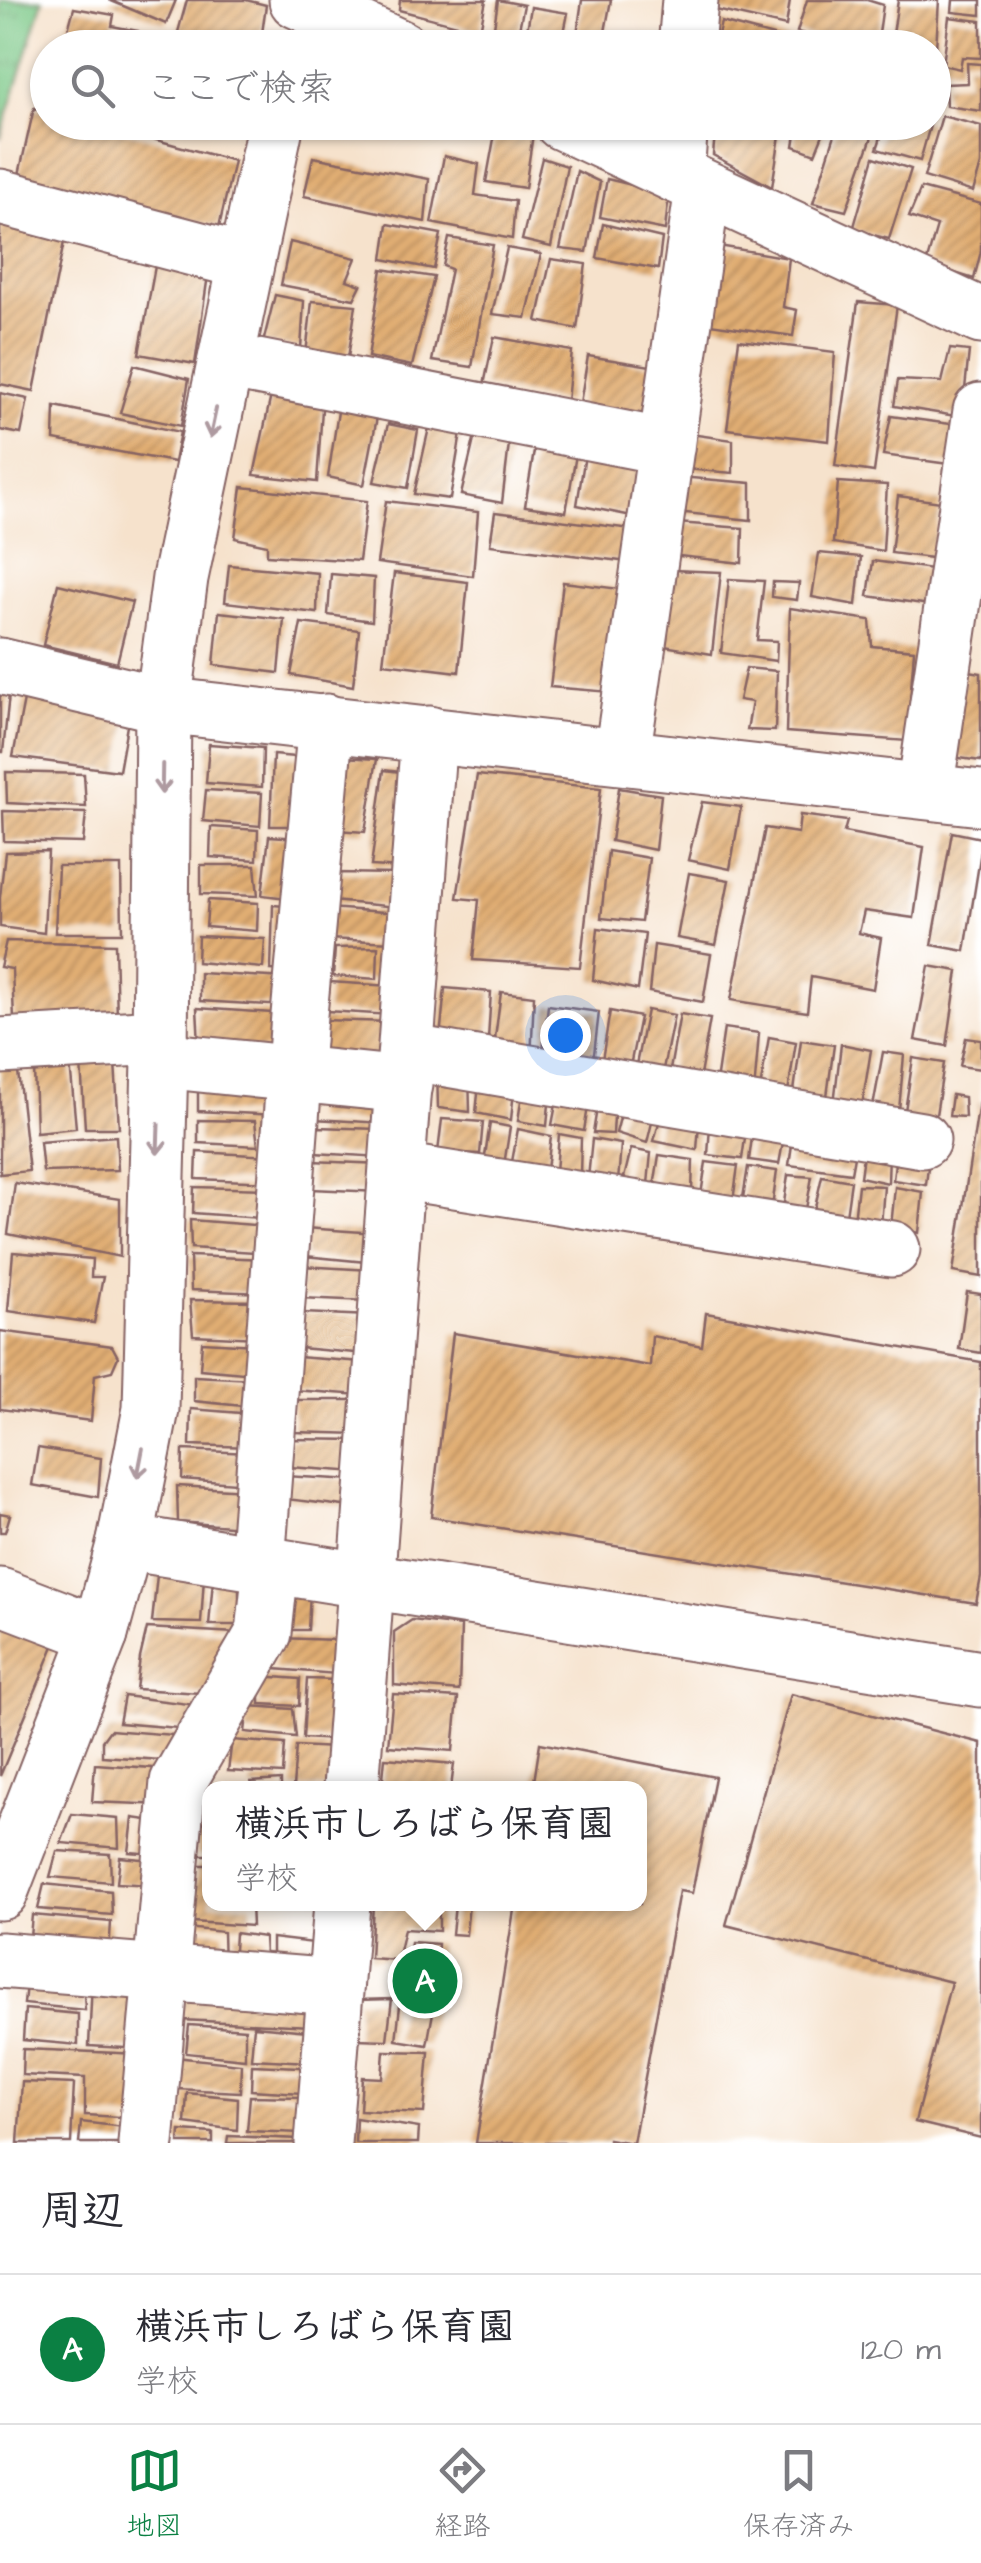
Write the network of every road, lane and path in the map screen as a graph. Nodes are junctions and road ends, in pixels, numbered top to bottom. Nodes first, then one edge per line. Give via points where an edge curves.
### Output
1 (690, 0) edge
2 (298, 12) edge
3 (349, 30) edge
4 (688, 30) edge
5 (272, 140) edge
6 (618, 140) edge
7 (686, 162) edge
8 (0, 197) edge
9 (246, 262) junction
10 (981, 316) edge
11 (226, 361) junction
12 (981, 410) edge
13 (666, 447) junction
14 (966, 615) edge
15 (0, 666) edge
16 (163, 704) junction
17 (326, 722) junction
18 (429, 734) junction
19 (622, 756) junction
20 (926, 791) junction
21 (981, 798) edge
22 (0, 1046) edge
23 (160, 1049) junction
24 (405, 1068) junction
25 (295, 1073) junction
26 (922, 1140) dead end
27 (398, 1171) junction
28 (892, 1249) dead end
29 (124, 1542) junction
30 (264, 1565) junction
31 (368, 1581) junction
32 (0, 1596) edge
33 (100, 1634) junction
34 (981, 1679) edge
35 (352, 1781) edge
36 (0, 1892) edge
37 (342, 1911) edge
38 (0, 1960) edge
39 (161, 1973) junction
40 (336, 1988) junction
41 (146, 2143) edge
42 (322, 2143) edge

1 - 4 street
2 - 3 street
5 - 9 street
6 - 7 street
7 - 10 street
7 - 13 street
8 - 9 street
9 - 11 street
11 - 13 street
11 -> 16 street via 180,578
12 - 14 street
13 - 19 street
14 - 20 street
15 - 16 street
16 - 17 street
16 -> 23 street
17 - 18 street
17 - 25 street
18 - 19 street
18 - 24 street
19 - 20 street
20 - 21 street
22 - 23 street
23 - 25 street
23 -> 29 street via 150,1409
24 - 25 street
24 - 26 street
24 - 27 street
25 - 30 street
27 - 28 street
27 - 31 street
29 - 30 street
29 - 33 street
30 - 31 street
30 - 39 street via 264,1633 178,1782
31 - 34 street
31 - 35 street
32 - 33 street
33 - 36 street
37 - 40 street
38 - 39 street
39 - 40 street
39 - 41 street
40 - 42 street

